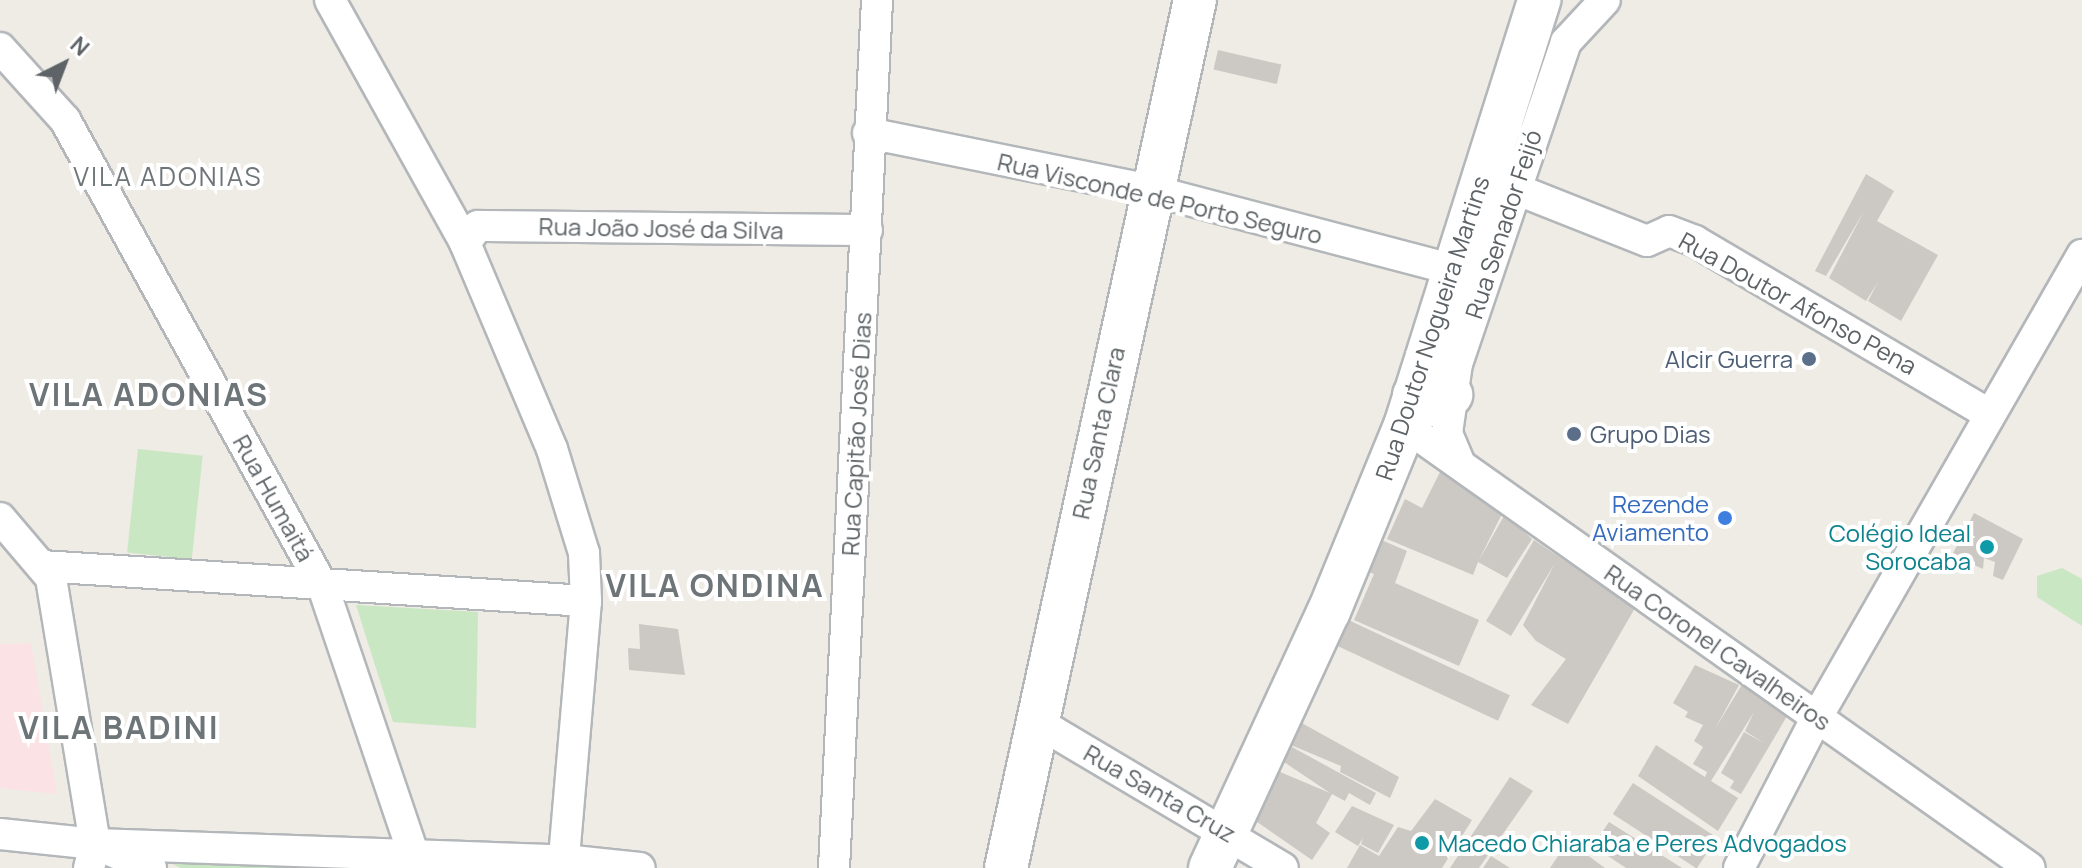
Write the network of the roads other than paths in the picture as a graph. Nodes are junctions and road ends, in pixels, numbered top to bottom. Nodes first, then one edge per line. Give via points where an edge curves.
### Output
1 (330, 0) edge
2 (877, 0) edge
3 (1195, 0) edge
4 (1539, 0) edge
5 (1605, 0) edge
6 (0, 48) edge
7 (868, 133) junction
8 (1513, 188) junction
9 (1150, 190) junction
10 (867, 230) junction
11 (465, 243) junction
12 (2082, 255) edge
13 (1451, 269) junction
14 (1423, 405) junction
15 (1989, 414) junction
16 (1460, 464) junction
17 (0, 518) edge
18 (42, 566) junction
19 (323, 587) junction
20 (586, 601) junction
21 (1817, 717) junction
22 (1033, 730) junction
23 (0, 834) edge
24 (1219, 850) edge
25 (92, 856) edge
26 (414, 856) junction
27 (564, 860) junction
28 (151, 868) edge
29 (640, 868) edge
30 (834, 868) edge
31 (1006, 868) edge
32 (1283, 868) edge
33 (1739, 868) edge
34 (2030, 868) edge

1 - 11 street
2 - 7 street, Rua Capitão José Dias
3 - 9 main road, Rua Santa Clara
4 - 13 main road, Rua Doutor Nogueira Martins
5 - 8 street, Rua Senador Feijó via 1566,42
6 - 19 street, Rua Humaitá via 65,120
7 - 9 street, Rua Visconde de Porto Seguro
7 - 10 street, Rua Capitão José Dias
8 - 14 street, Rua Senador Feijó
8 - 15 street, Rua Doutor Afonso Pena via 1647,241 1669,231 1695,241
9 - 13 street, Rua Visconde de Porto Seguro
9 - 22 main road, Rua Santa Clara
10 - 11 street, Rua João José da Silva via 478,226
10 - 30 street, Rua Capitão José Dias
11 - 20 street via 552,449 584,553
12 - 15 street
13 - 14 main road, Rua Doutor Nogueira Martins
14 - 16 street, Rua Coronel Cavalheiros
14 - 16 street, Rua Senador Feijó via 1447,433
14 - 24 main road, Rua Doutor Nogueira Martins
15 - 21 street
16 - 21 street, Rua Coronel Cavalheiros
17 - 18 street
18 - 19 street
18 - 25 street via 52,581
19 - 20 street
19 - 26 street, Rua Humaitá
20 - 27 street
21 - 33 street
21 - 34 street, Rua Coronel Cavalheiros
22 - 24 street, Rua Santa Cruz via 1054,732
22 - 31 main road, Rua Santa Clara
23 - 25 street
24 - 32 street, Rua Santa Cruz
25 - 26 street
25 - 28 street
26 - 27 street
27 - 29 street

